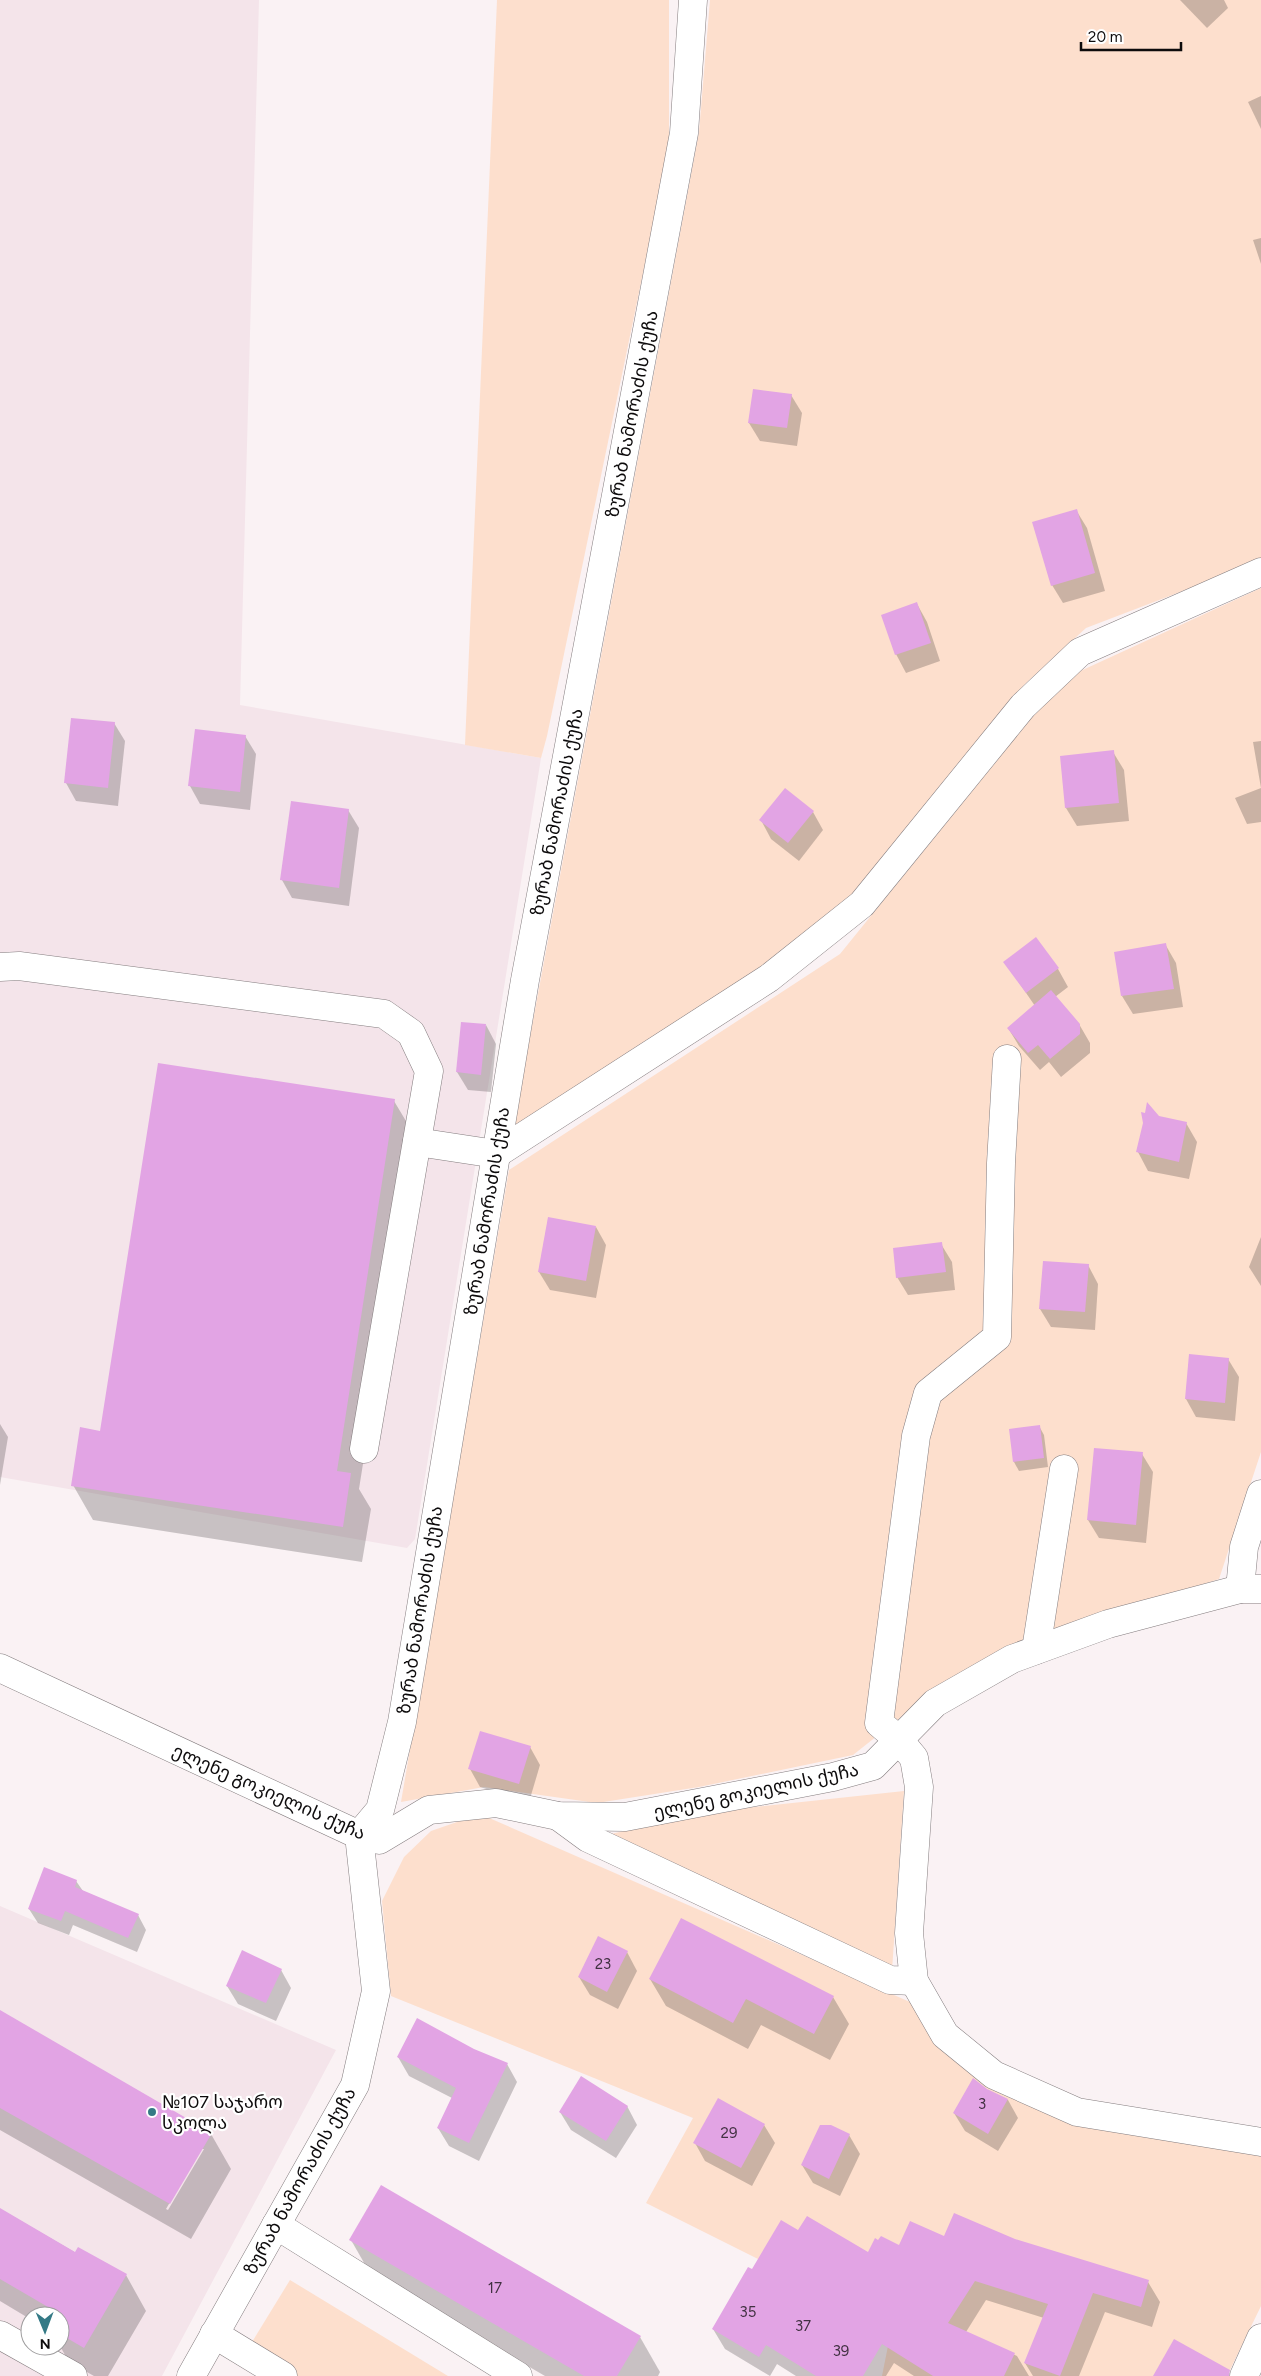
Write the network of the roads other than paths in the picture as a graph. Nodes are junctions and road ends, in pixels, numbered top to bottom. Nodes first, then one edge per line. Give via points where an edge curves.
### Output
1 (693, 0) edge
2 (1261, 572) edge
3 (0, 967) edge
4 (1006, 1059) dead end
5 (416, 1142) junction
6 (496, 1154) junction
7 (364, 1449) dead end
8 (1064, 1469) dead end
9 (1261, 1494) edge
10 (1250, 1589) edge
11 (1036, 1650) junction
12 (0, 1668) edge
13 (899, 1740) junction
14 (558, 1816) junction
15 (359, 1835) junction
16 (914, 1981) junction
17 (1261, 2142) edge
18 (276, 2225) junction
19 (214, 2334) junction
20 (0, 2335) edge
21 (1261, 2338) edge
22 (73, 2376) edge
23 (191, 2376) edge
24 (282, 2376) edge
25 (518, 2376) edge
26 (1244, 2376) edge

1 - 6 street, ზურაბ ნამორაძის ქუჩა via 684,132 527,970
2 - 6 street via 1080,652 1023,706 862,904 770,978
3 - 5 street via 19,966 384,1014 411,1033 429,1071
4 - 13 street via 997,1337 928,1393 916,1436 879,1723
5 - 6 street
5 - 7 street
6 - 15 street, ზურაბ ნამორაძის ქუჩა via 402,1722 380,1810
8 - 11 street
9 - 10 street via 1244,1547
10 - 11 street, ელენე გოკიელის ქუჩა via 1108,1624
11 - 13 street, ელენე გოკიელის ქუჩა via 1012,1659 936,1703
12 - 15 street, ელენე გოკიელის ქუჩა
13 - 14 street, ელენე გოკიელის ქუჩა via 873,1766 833,1777 625,1817
13 - 16 street via 914,1758 920,1787 909,1933
14 - 15 street, ელენე გოკიელის ქუჩა via 496,1803 429,1810 379,1840
14 - 16 street via 588,1838 890,1980
15 - 18 street, ზურაბ ნამორაძის ქუჩა via 376,1991 355,2085
16 - 17 street via 945,2034 994,2075 1077,2112
18 - 19 street, ზურაბ ნამორაძის ქუჩა
18 - 25 street
19 - 23 street, ზურაბ ნამორაძის ქუჩა
19 - 24 street
20 - 22 street
21 - 26 street

